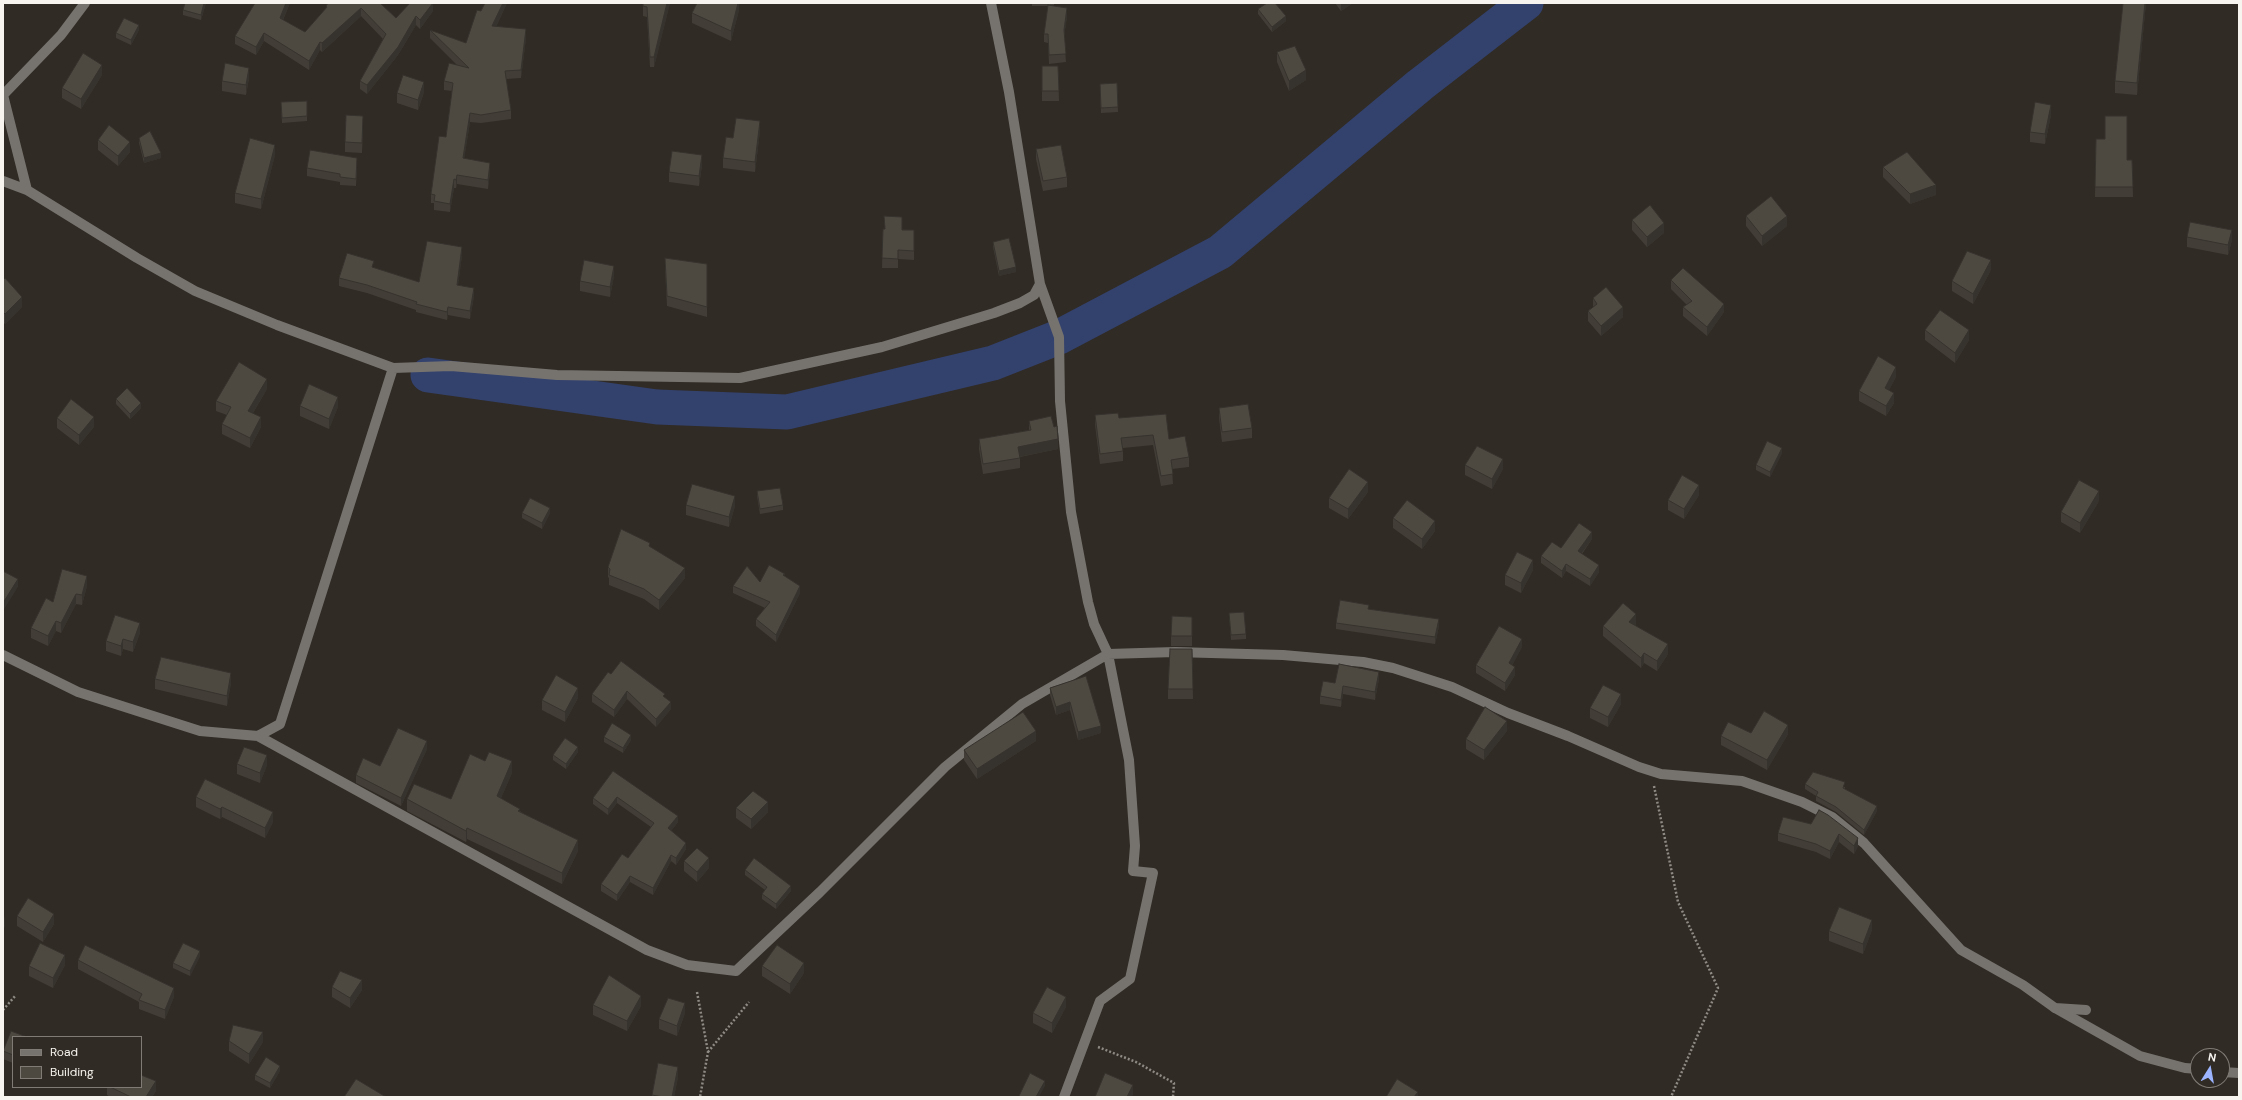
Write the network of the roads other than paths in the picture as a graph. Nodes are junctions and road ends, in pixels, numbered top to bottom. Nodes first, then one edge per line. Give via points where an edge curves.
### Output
1 (86, 3) edge
2 (991, 3) edge
3 (3, 95) edge
4 (3, 181) edge
5 (27, 190) junction
6 (1040, 284) junction
7 (393, 368) junction
8 (1108, 654) junction
9 (3, 655) edge
10 (258, 736) junction
11 (2055, 1008) junction
12 (2086, 1010) dead end
13 (2190, 1068) edge
14 (1064, 1097) edge

1 - 3 street via 61,35
2 - 6 street via 1009,92
3 - 5 street
4 - 5 street
5 - 7 street via 136,258 195,291 277,326
6 - 7 street via 1034,295 1020,304 994,313 882,347 740,378 557,375 451,366
6 - 8 street via 1059,337 1060,401 1071,512 1094,624
7 - 10 street via 280,724
8 - 10 street via 1022,704 945,767 736,972 687,964 647,950
8 - 11 street via 1175,652 1283,655 1332,658 1393,668 1452,688 1661,774 1742,782 1780,793 1832,817 1864,842 1961,950 2023,985
8 - 14 street via 1129,760 1135,846 1133,871 1152,873 1130,978 1100,1001
9 - 10 street via 78,692 200,731
11 - 12 street
11 - 13 street via 2140,1056

